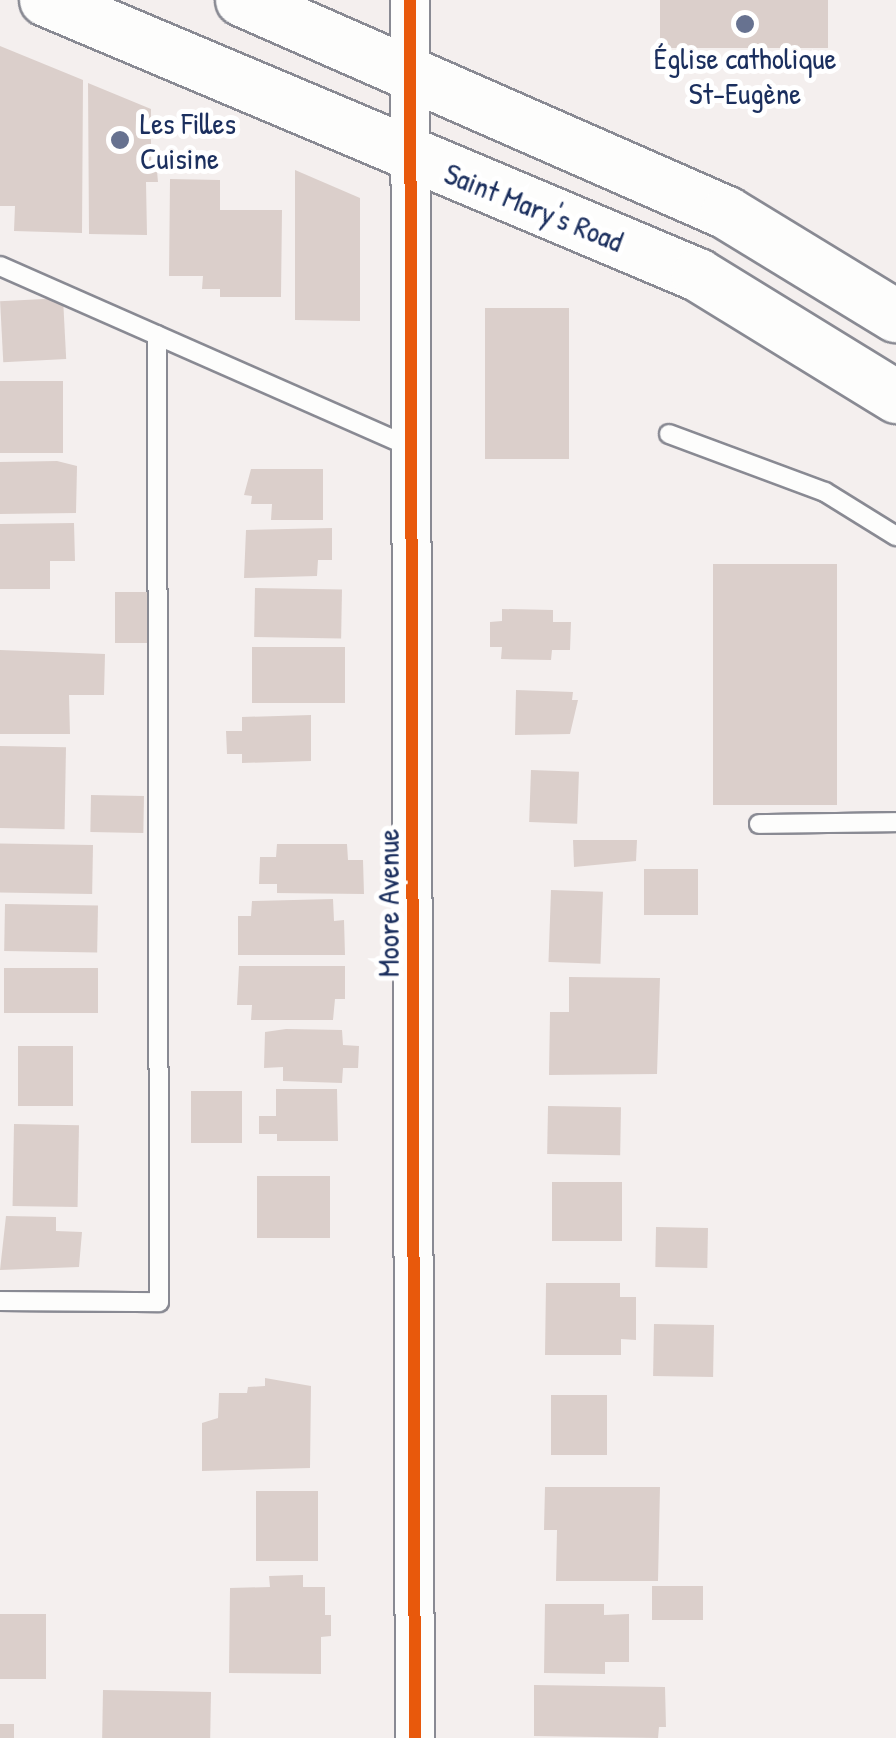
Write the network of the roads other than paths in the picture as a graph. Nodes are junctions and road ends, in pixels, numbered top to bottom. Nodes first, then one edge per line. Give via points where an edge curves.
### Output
1 (46, 0) edge
2 (242, 0) edge
3 (410, 0) edge
4 (409, 69) junction
5 (409, 156) junction
6 (0, 266) edge
7 (896, 316) edge
8 (156, 335) junction
9 (896, 397) edge
10 (670, 434) dead end
11 (412, 448) junction
12 (896, 536) edge
13 (896, 822) edge
14 (759, 824) dead end
15 (0, 1301) edge
16 (415, 1738) edge

1 - 5 main road, Saint Mary's Road
2 - 4 main road
3 - 4 street, Moore Avenue
4 - 5 street, Moore Avenue
4 - 7 main road via 727,212
5 - 9 main road, Saint Mary's Road via 698,275
5 - 11 street, Moore Avenue
6 - 8 lane
8 - 11 lane
8 - 15 lane via 159,1302
10 - 12 lane via 826,492
11 - 16 street, Moore Avenue
13 - 14 lane

